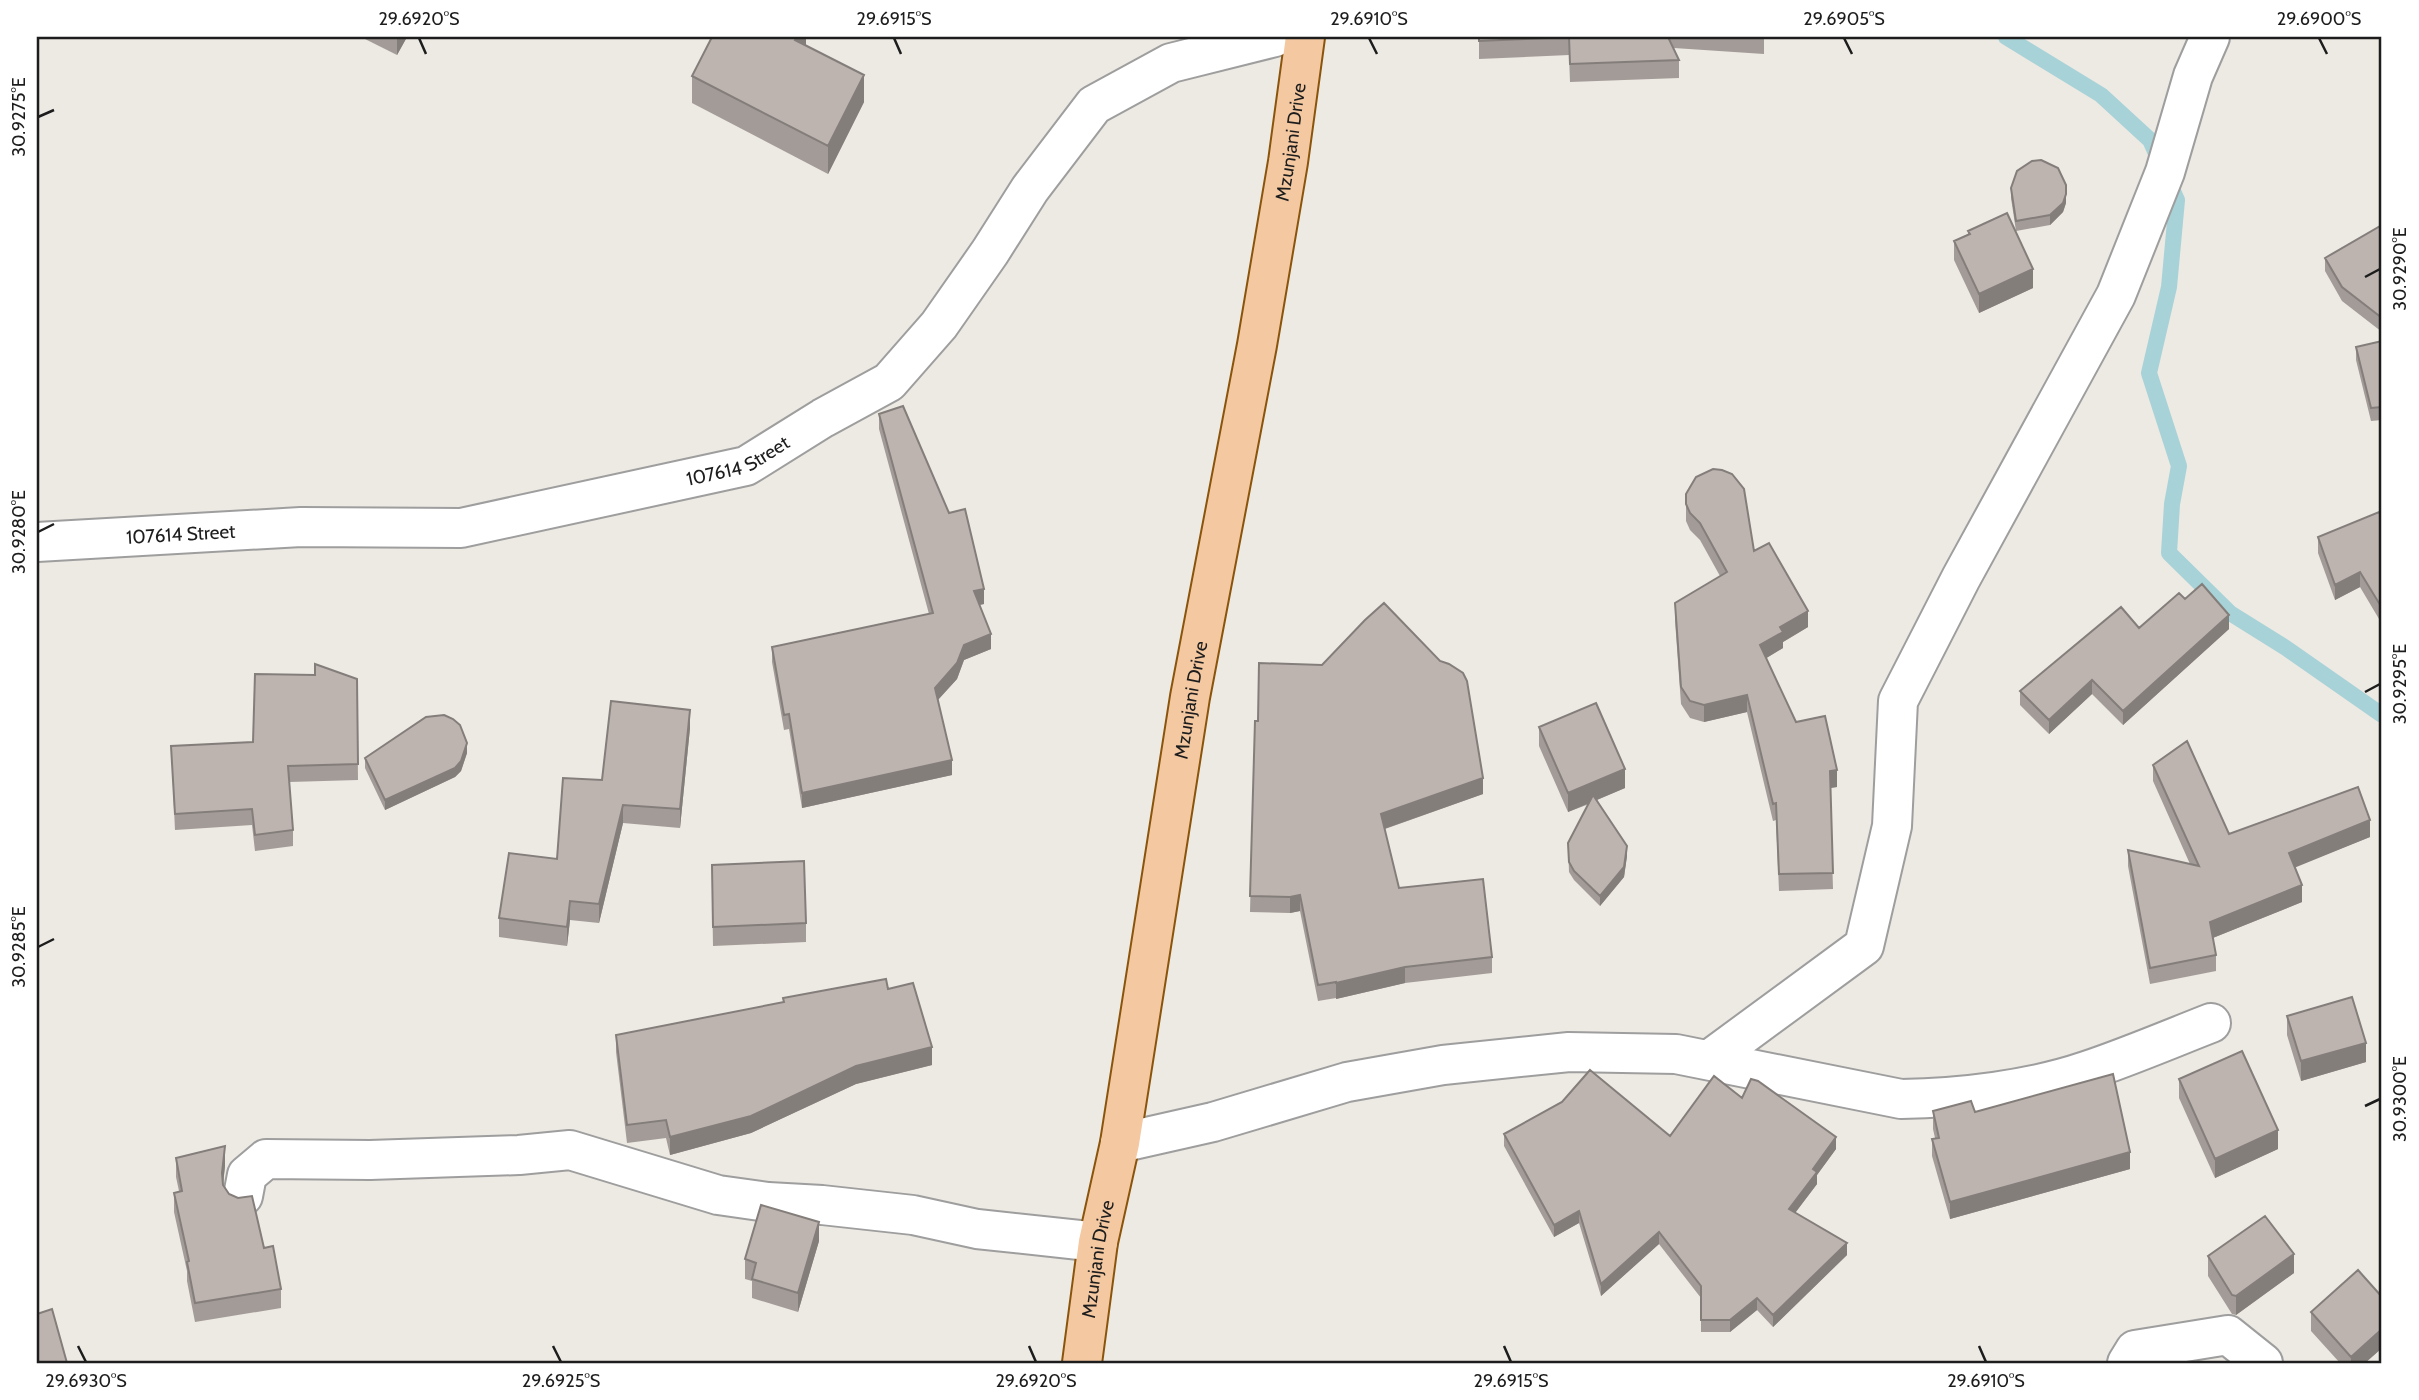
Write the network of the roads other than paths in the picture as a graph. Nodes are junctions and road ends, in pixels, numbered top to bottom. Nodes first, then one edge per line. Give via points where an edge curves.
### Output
1 (1275, 37) edge
2 (1305, 37) edge
3 (2210, 37) edge
4 (37, 542) edge
5 (2211, 1024) dead end
6 (1709, 1060) junction
7 (1120, 1143) junction
8 (243, 1196) edge
9 (1098, 1242) junction
10 (1082, 1363) edge
11 (2127, 1363) edge
12 (2263, 1363) edge

1 - 4 street, 107614 Street via 1171,63 1094,105 1030,189 939,325 889,382 746,466 461,528 301,527
2 - 7 main road, Mzunjani Drive via 1260,332 1188,710
3 - 6 street via 2193,76 2165,172 2116,295 1898,701 1892,826 1864,946
5 - 6 street via 2084,1072 1938,1099 1901,1099
6 - 7 street via 1676,1054 1569,1052 1443,1065 1347,1082 1213,1122
7 - 9 main road, Mzunjani Drive
8 - 9 street via 247,1175 266,1159 370,1160 570,1150 718,1195 913,1215 977,1229
9 - 10 main road, Mzunjani Drive
11 - 12 street via 2135,1350 2228,1335

